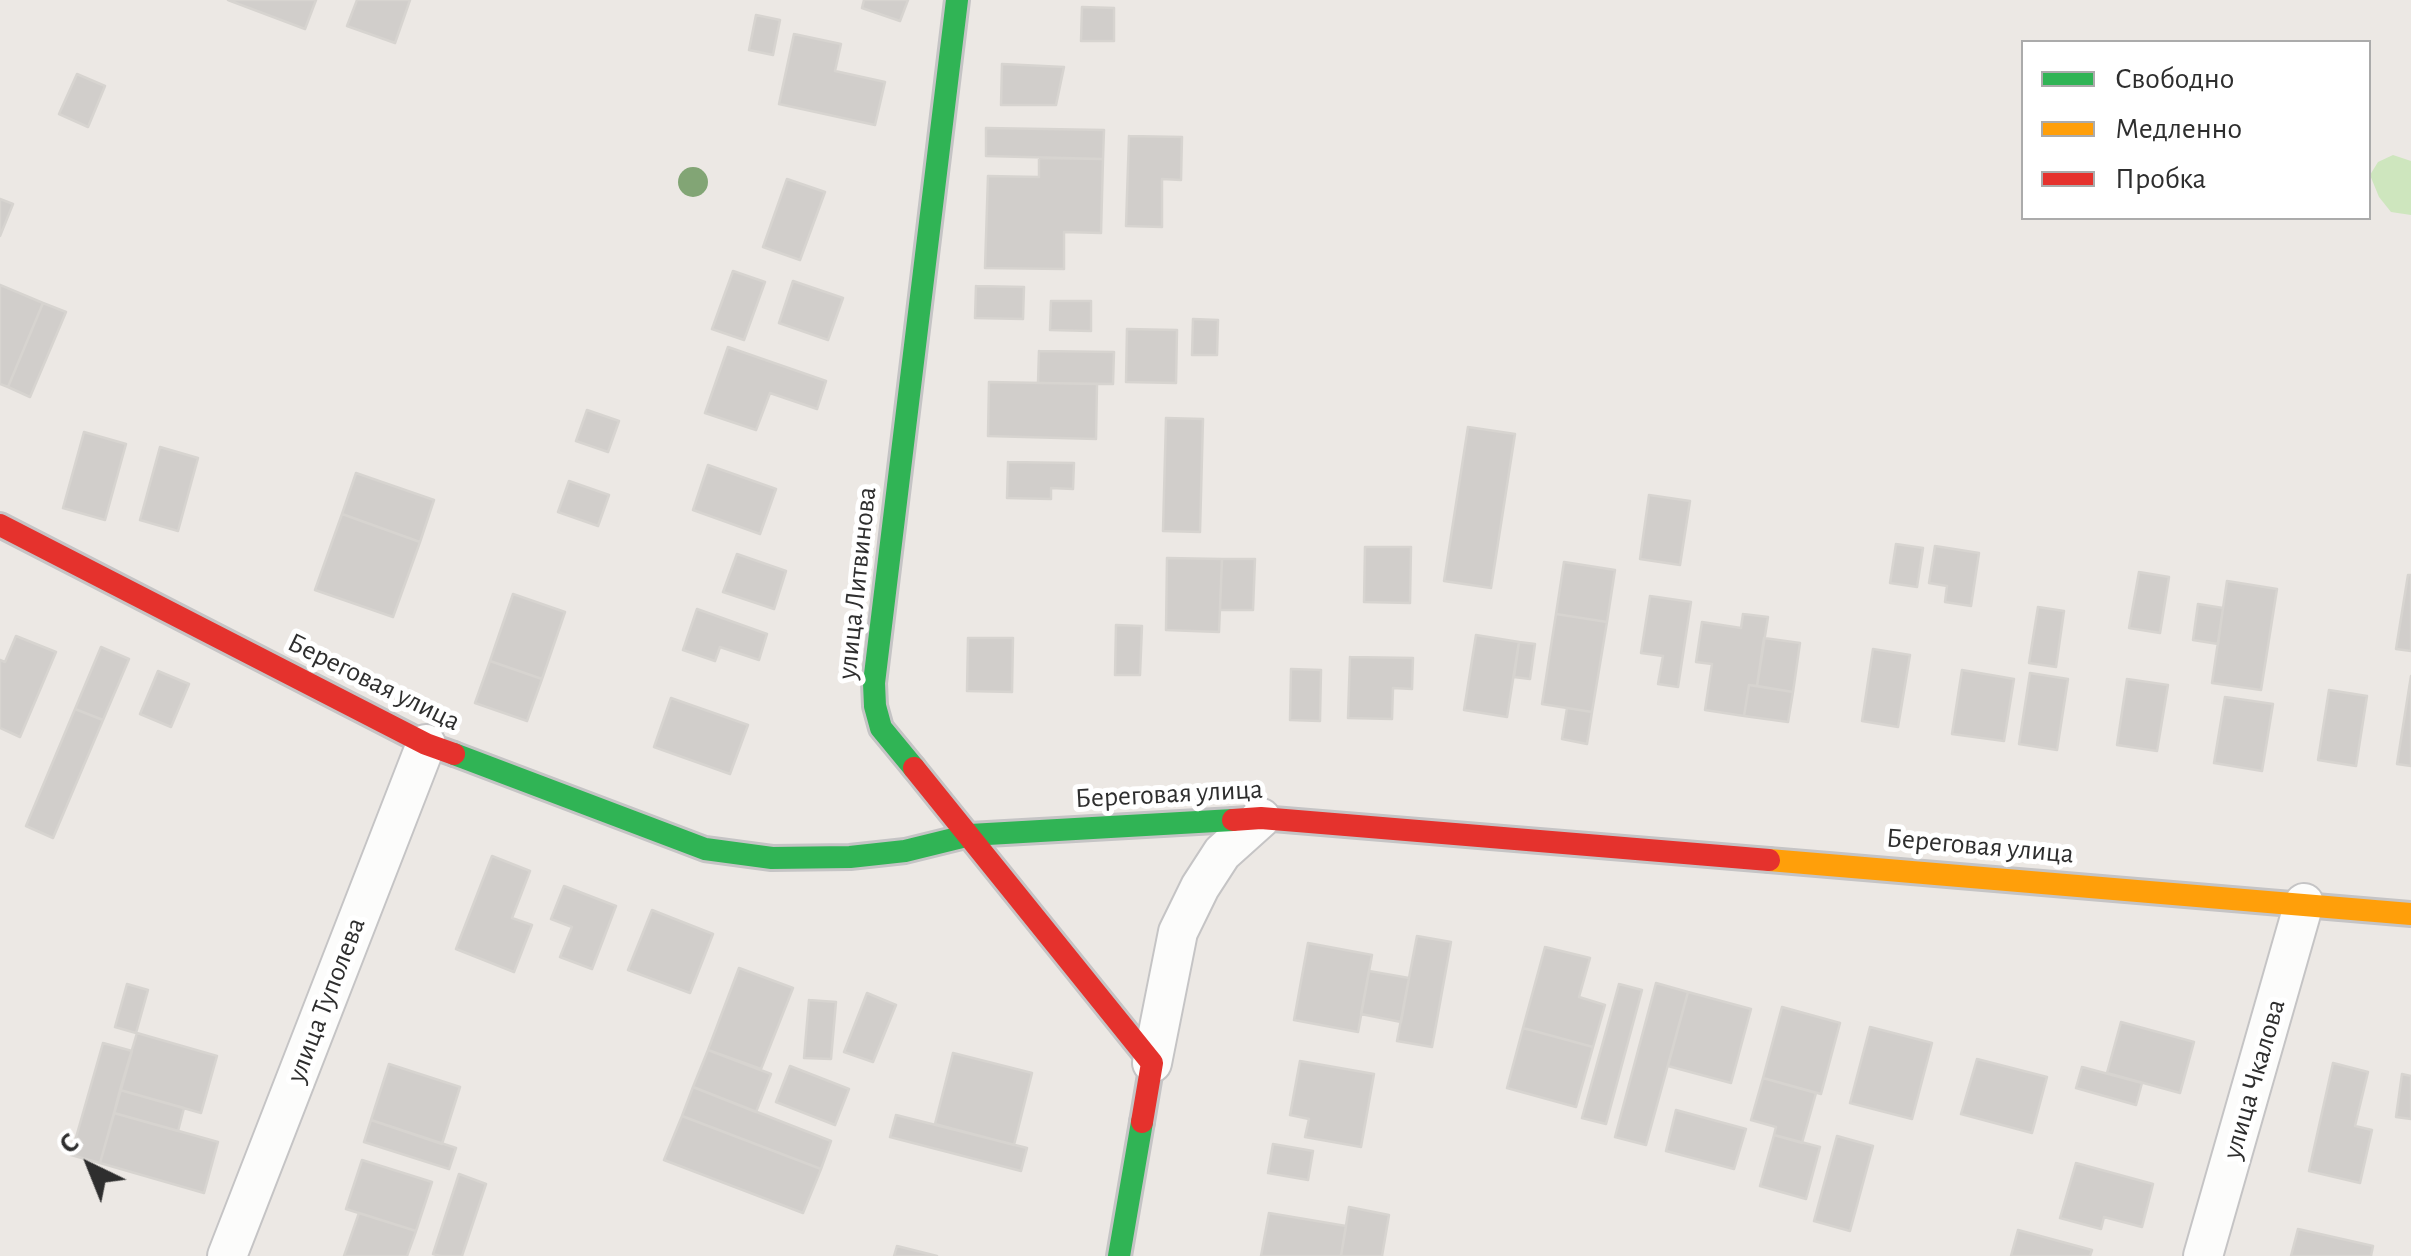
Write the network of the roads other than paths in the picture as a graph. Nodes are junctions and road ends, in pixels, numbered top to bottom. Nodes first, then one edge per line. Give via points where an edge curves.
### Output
1 (957, 0) edge
2 (0, 525) edge
3 (426, 744) junction
4 (1261, 818) junction
5 (970, 835) junction
6 (2304, 903) junction
7 (2411, 914) edge
8 (1152, 1063) junction
9 (226, 1256) edge
10 (1118, 1256) edge
11 (2203, 1256) edge

1 - 5 street, улица Литвинова via 874,683 881,728
2 - 3 street, Береговая улица
3 - 5 street, Береговая улица via 705,849 772,858 850,857
3 - 9 street, улица Туполева
4 - 5 street, Береговая улица
4 - 6 street, Береговая улица
4 - 8 street via 1222,853 1178,932
5 - 8 street, улица Литвинова
6 - 7 street, Береговая улица
6 - 11 street, улица Чкалова
8 - 10 street

